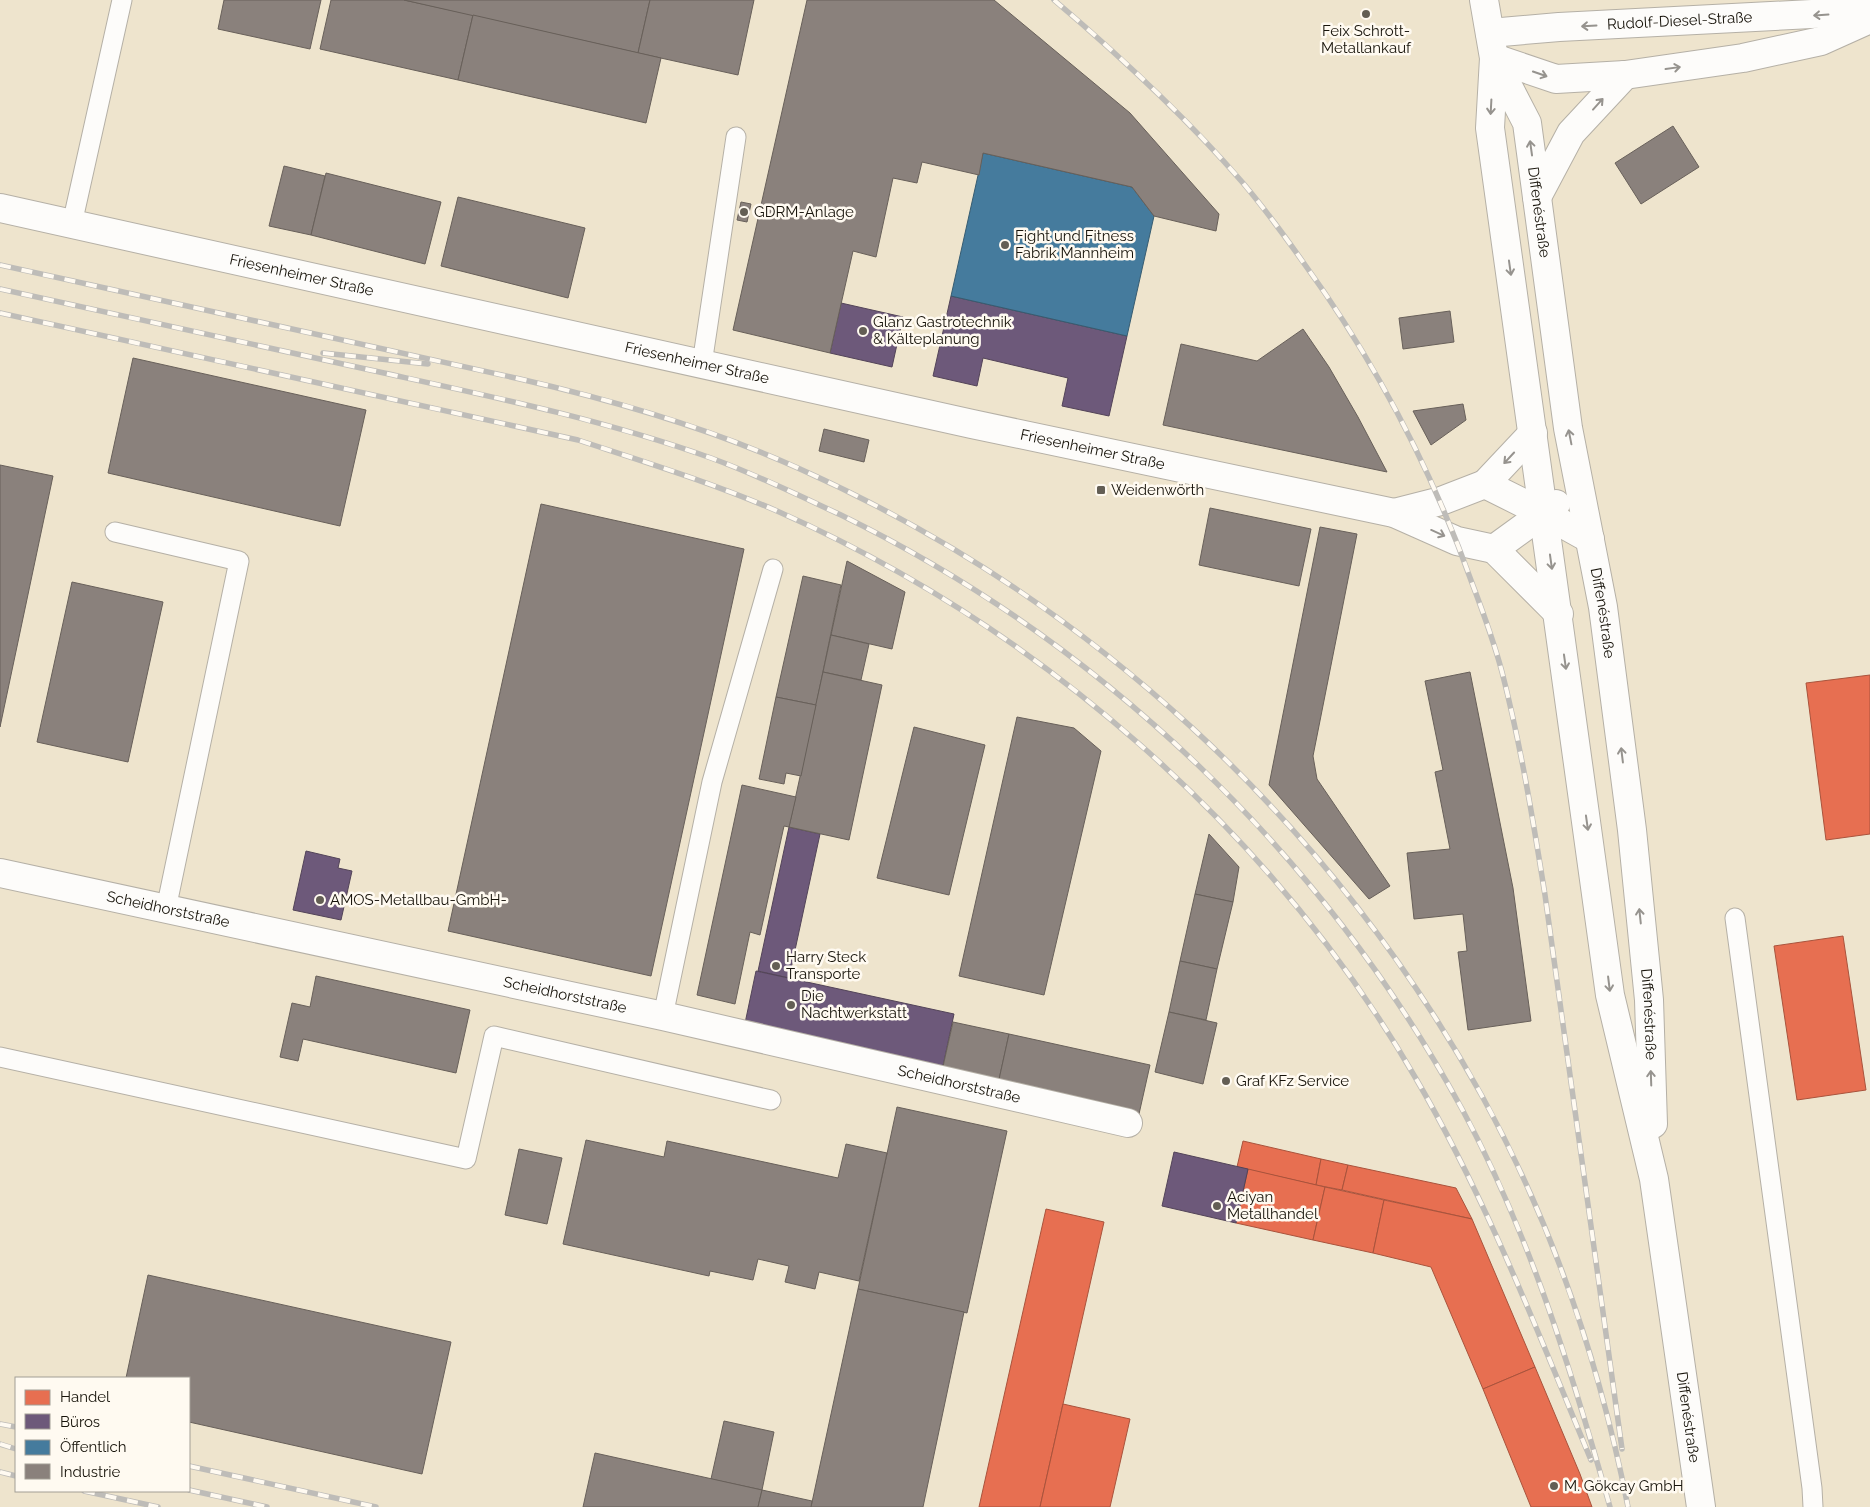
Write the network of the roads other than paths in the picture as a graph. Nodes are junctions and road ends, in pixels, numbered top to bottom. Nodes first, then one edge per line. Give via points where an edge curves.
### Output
1 (122, 0) edge
2 (1484, 0) edge
3 (1870, 11) edge
4 (1870, 20) edge
5 (1492, 45) junction
6 (1625, 74) junction
7 (736, 137) dead end
8 (1537, 197) junction
9 (0, 208) edge
10 (72, 224) junction
11 (702, 364) junction
12 (1533, 433) junction
13 (1485, 484) junction
14 (1579, 484) junction
15 (1394, 513) junction
16 (1545, 514) junction
17 (115, 532) dead end
18 (1590, 539) junction
19 (1494, 549) junction
20 (773, 569) dead end
21 (1558, 614) junction
22 (0, 873) edge
23 (166, 909) junction
24 (1735, 918) dead end
25 (663, 1016) junction
26 (0, 1057) edge
27 (771, 1100) dead end
28 (1128, 1123) dead end
29 (1654, 1179) junction
30 (1701, 1507) edge
31 (1813, 1507) edge

1 - 10 lane
2 - 5 street, Diffenéstraße
3 -> 5 street, Rudolf-Diesel-Straße via 1559,27
6 -> 4 street via 1742,58 1804,45
5 -> 6 street via 1556,80
8 -> 5 street, Diffenéstraße via 1527,123
5 -> 12 street, Diffenéstraße via 1490,128
8 -> 6 street via 1572,133
7 - 11 lane
14 -> 8 street, Diffenéstraße via 1568,428
9 - 10 street, Friesenheimer Straße
10 - 11 street, Friesenheimer Straße
11 - 15 street, Friesenheimer Straße
12 -> 13 street
12 - 16 street, Diffenéstraße
13 - 15 street, Friesenheimer Straße via 1441,501
13 - 16 street
14 - 16 street
14 - 18 street, Diffenéstraße
15 -> 19 street, Friesenheimer Straße via 1457,541
16 - 18 street
16 - 19 street
16 -> 21 street, Diffenéstraße
17 - 23 lane via 239,561
29 -> 18 street, Diffenéstraße via 1648,991 1632,830 1603,607
19 - 21 street
20 - 25 lane via 712,782
21 -> 29 street, Diffenéstraße via 1610,995
22 - 23 street, Scheidhorststraße
23 - 25 street, Scheidhorststraße
24 - 31 lane
25 - 28 street, Scheidhorststraße
26 - 27 lane via 466,1159 494,1036
29 - 30 street, Diffenéstraße

